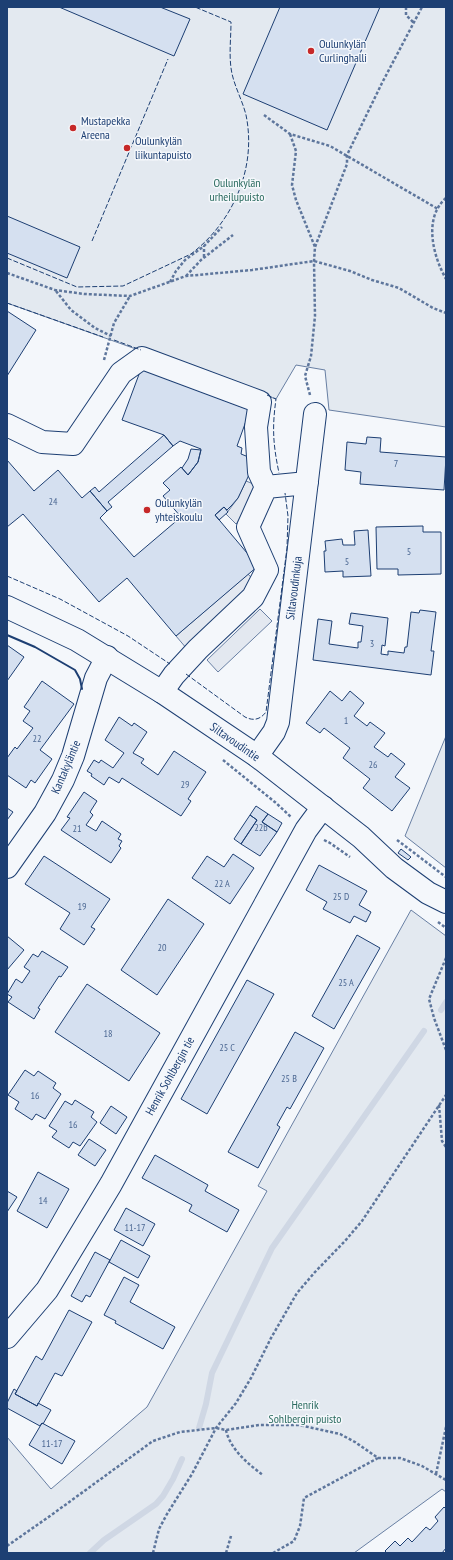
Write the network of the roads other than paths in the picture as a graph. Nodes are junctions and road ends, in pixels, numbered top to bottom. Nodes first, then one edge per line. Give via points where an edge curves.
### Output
1 (315, 414) road end
2 (7, 425) edge
3 (307, 483) junction
4 (266, 487) junction
5 (7, 608) edge
6 (107, 657) junction
7 (162, 692) junction
8 (257, 756) junction
9 (323, 807) junction
10 (7, 867) edge
11 (440, 911) edge
12 (7, 1337) edge

1 - 3 street, Siltavoudinkuja
2 - 4 street via 42,442 73,444 121,373 142,358 260,402 256,427 258,472
3 - 4 street
3 - 8 street, Siltavoudinkuja via 278,722
4 - 7 street via 248,527 268,570 253,597 193,654 174,674
5 - 6 street, Siltavoudintie via 77,640
6 - 7 street, Siltavoudintie
6 - 10 street, Kantakyläntie via 96,678 73,756 63,780 45,812
7 - 8 street, Siltavoudintie
8 - 9 street, Siltavoudintie
9 - 11 street, Siltavoudintie via 361,837 394,868 428,893
9 - 12 street, Henrik Sohlbergin tie via 306,830 111,1184 47,1290

